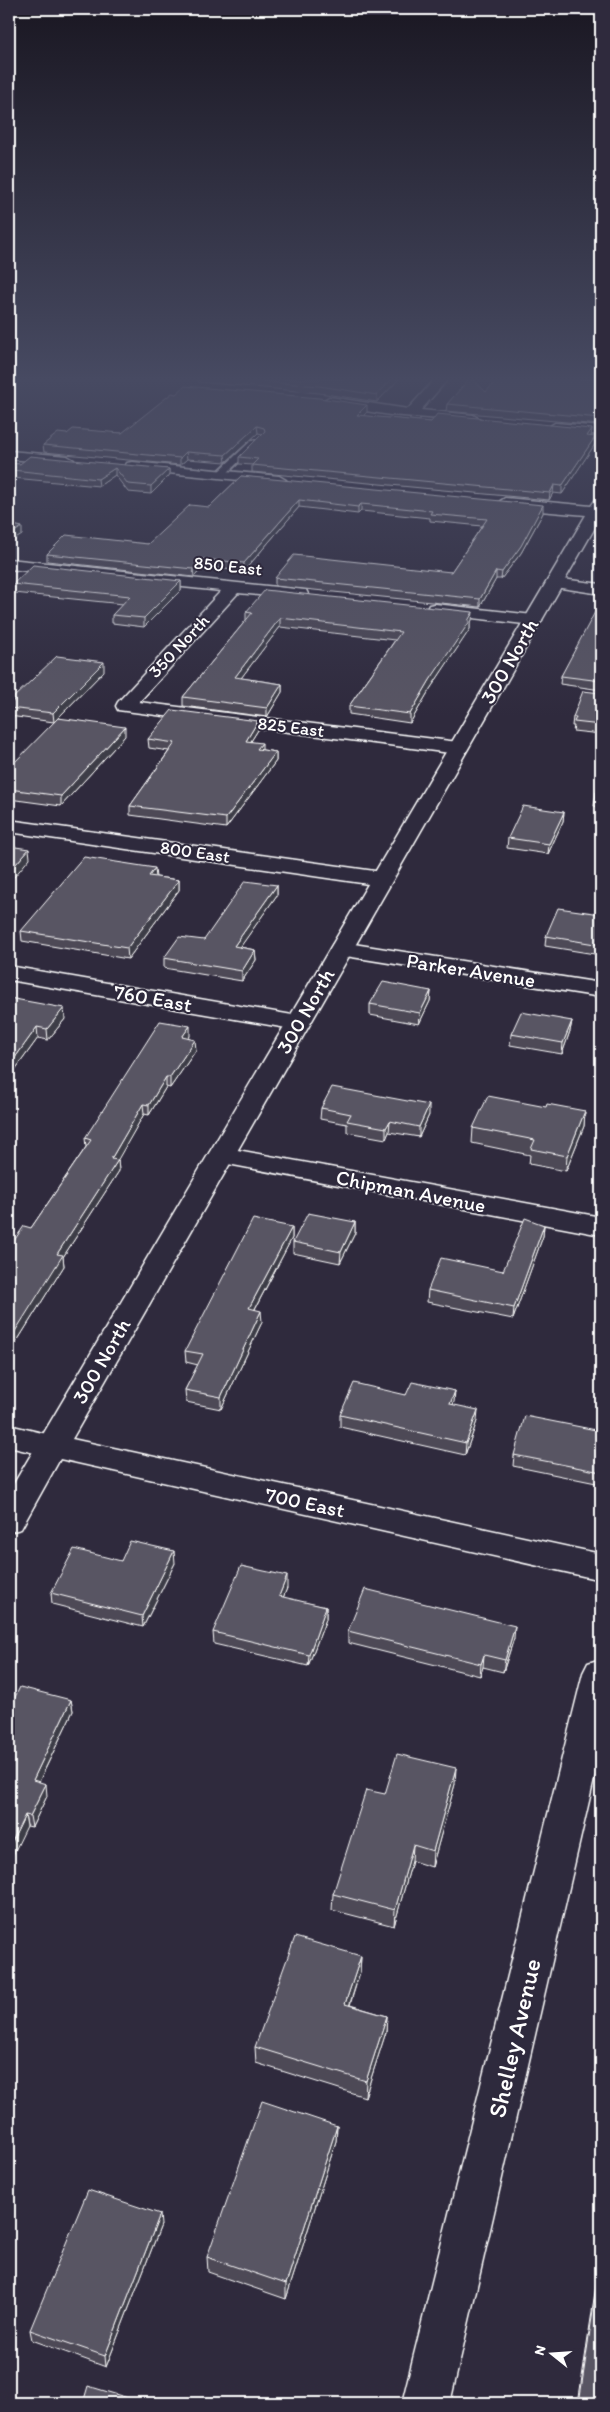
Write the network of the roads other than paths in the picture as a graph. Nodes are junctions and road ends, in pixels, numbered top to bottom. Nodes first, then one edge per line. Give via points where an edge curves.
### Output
1 (493, 501) edge
2 (599, 508) edge
3 (9, 564) edge
4 (554, 583) junction
5 (234, 587) junction
6 (595, 588) edge
7 (312, 596) edge
8 (419, 607) edge
9 (533, 620) junction
10 (125, 706) joint
11 (458, 748) junction
12 (9, 826) edge
13 (382, 879) junction
14 (341, 949) junction
15 (9, 973) edge
16 (601, 990) edge
17 (298, 1023) junction
18 (221, 1155) junction
19 (601, 1226) edge
20 (9, 1436) edge
21 (52, 1446) junction
22 (9, 1520) edge
23 (601, 1568) edge
24 (601, 1672) edge
25 (426, 2403) edge

1 - 2 street
2 - 4 street, 300 North
3 - 5 street, 850 East
4 - 6 street
4 - 9 street, 300 North
5 - 7 street, 850 East
5 - 10 street, 350 North
8 - 9 street
9 - 11 street, 300 North
10 - 11 street, 825 East
11 - 13 street, 300 North
12 - 13 street, 800 East
13 - 14 street, 300 North
14 - 16 street, Parker Avenue
14 - 17 street, 300 North
15 - 17 street, 760 East
17 - 18 street, 300 North
18 - 19 street, Chipman Avenue
18 - 21 street, 300 North
20 - 21 street, 700 East
21 - 22 street, 300 North
21 - 23 street, 700 East
24 - 25 street, Shelley Avenue

